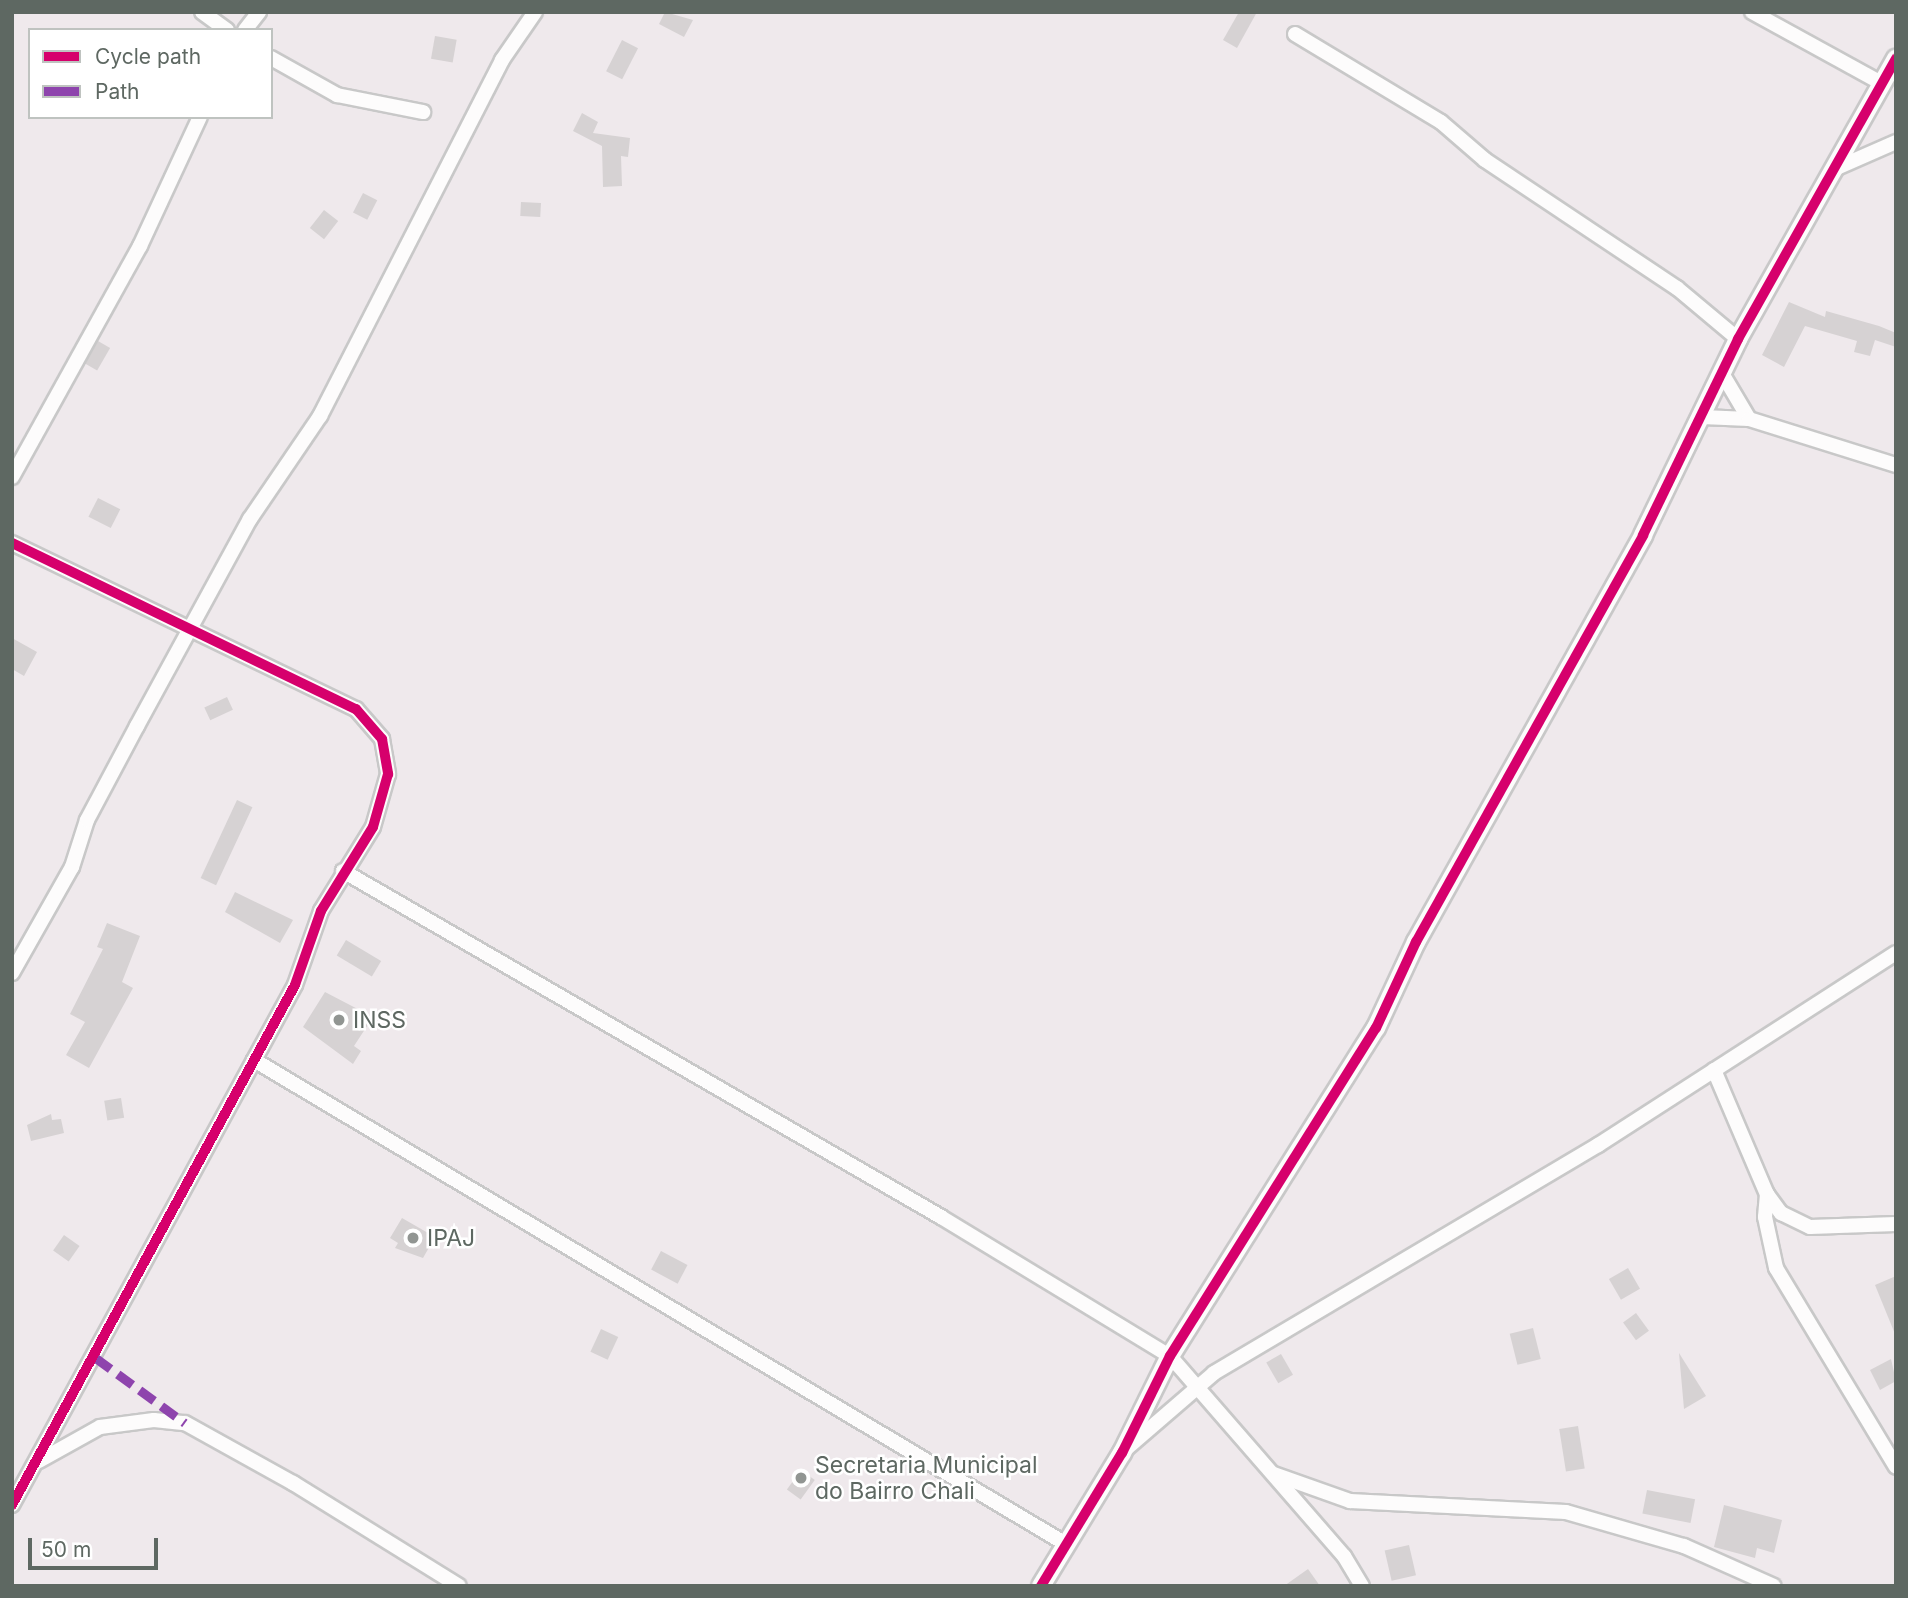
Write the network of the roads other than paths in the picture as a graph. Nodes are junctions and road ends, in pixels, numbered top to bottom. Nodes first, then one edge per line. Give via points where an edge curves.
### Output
1 (202, 12) edge
2 (259, 12) edge
3 (535, 12) edge
4 (1752, 12) edge
5 (224, 28) edge
6 (247, 28) edge
7 (1295, 34) dead end
8 (273, 59) edge
9 (1896, 59) edge
10 (1881, 83) junction
11 (423, 112) dead end
12 (199, 119) edge
13 (1896, 142) edge
14 (1832, 170) junction
15 (1738, 339) junction
16 (1723, 375) junction
17 (1702, 417) junction
18 (1749, 419) junction
19 (1896, 464) edge
20 (12, 477) edge
21 (12, 543) edge
22 (192, 632) junction
23 (343, 871) junction
24 (1896, 953) edge
25 (12, 973) edge
26 (254, 1060) junction
27 (1714, 1070) junction
28 (1767, 1194) junction
29 (1896, 1224) edge
30 (1170, 1356) junction
31 (1200, 1386) junction
32 (1122, 1452) junction
33 (36, 1462) junction
34 (1896, 1467) edge
35 (1263, 1469) junction
36 (12, 1505) edge
37 (1066, 1544) junction
38 (459, 1586) edge
39 (1041, 1586) edge
40 (1362, 1586) edge
41 (1774, 1586) edge

1 - 5 street
2 - 6 street
3 - 22 street via 502,60 320,416 250,519
4 - 10 street
7 - 15 street via 1462,136 1485,160 1677,288
8 - 11 street via 337,95
9 - 10 street
10 - 14 street
12 - 20 street via 146,234
13 - 14 street
14 - 15 street
15 - 16 street
16 - 17 street
16 - 18 street
17 - 18 street
17 - 30 street via 1643,535 1393,984 1376,1028
18 - 19 street
21 - 22 street
22 - 23 street via 323,689 356,709 382,739 388,774 383,796 362,850
22 - 25 street via 137,726 88,820 72,867
23 - 26 street via 321,911 295,985
23 - 30 street via 941,1217
24 - 27 street
26 - 33 street
26 - 37 street
27 - 28 street
27 - 31 street
28 - 29 street via 1781,1213 1810,1227
28 - 34 street via 1765,1217 1776,1268
30 - 31 street
30 - 32 street
31 - 32 street
31 - 35 street
32 - 37 street
33 - 36 street
33 - 38 street via 100,1427 153,1420 185,1423
35 - 40 street via 1344,1556
35 - 41 street via 1307,1490 1350,1501 1566,1512 1684,1546
37 - 39 street

